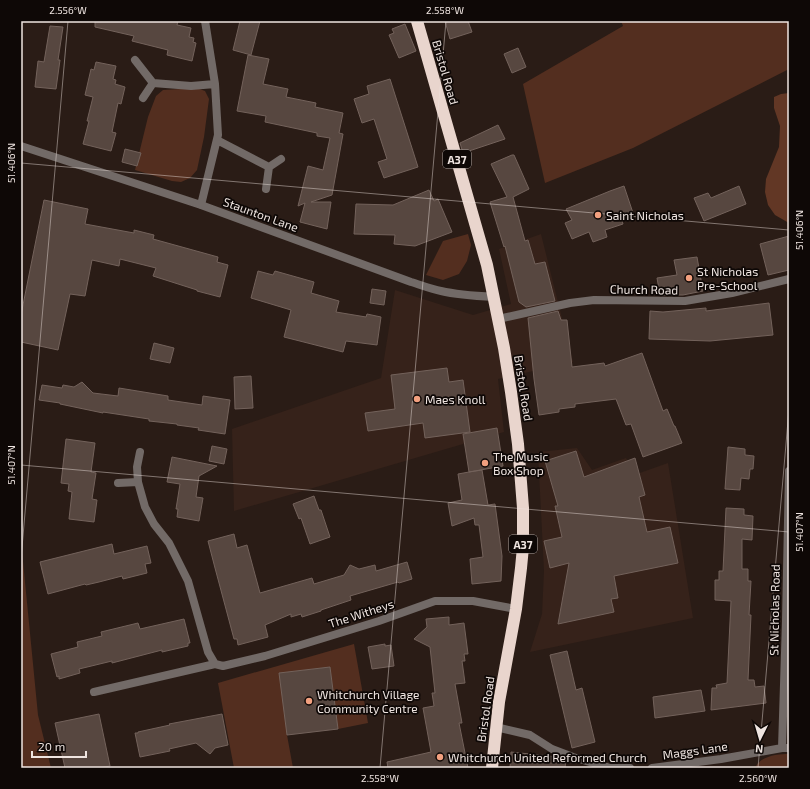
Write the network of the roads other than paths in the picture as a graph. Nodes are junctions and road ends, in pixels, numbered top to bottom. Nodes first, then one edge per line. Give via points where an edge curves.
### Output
1 (205, 21) edge
2 (417, 21) edge
3 (135, 60) dead end
4 (153, 83) junction
5 (215, 84) junction
6 (143, 98) dead end
7 (216, 140) junction
8 (21, 146) edge
9 (282, 159) dead end
10 (269, 167) junction
11 (266, 189) dead end
12 (201, 205) junction
13 (789, 279) edge
14 (494, 297) junction
15 (498, 319) junction
16 (140, 452) dead end
17 (789, 472) edge
18 (138, 482) junction
19 (118, 483) dead end
20 (516, 609) junction
21 (788, 621) edge
22 (215, 664) junction
23 (94, 692) dead end
24 (496, 727) junction
25 (785, 748) edge
26 (492, 768) edge
27 (630, 768) edge
28 (652, 768) edge

1 - 5 street
2 - 14 highway, Bristol Road / A37
3 - 4 street
4 - 5 street via 191,86
4 - 6 street
5 - 7 street via 218,135
7 - 10 street
7 - 12 street
8 - 12 street, Staunton Lane
9 - 10 street
10 - 11 street
12 - 14 street, Staunton Lane via 440,291
13 - 15 street, Church Road via 685,301 594,300
14 - 15 highway, Bristol Road / A37
15 - 20 highway, Bristol Road / A37 via 515,423 523,508 523,547
16 - 18 street
17 - 21 street, St Nicholas Road
18 - 19 street
18 - 22 street via 145,507 169,543 188,581 208,652
20 - 22 street, The Witheys via 473,601 435,601 265,656 223,666
20 - 24 highway, Bristol Road / A37
21 - 25 street, St Nicholas Road
22 - 23 street, The Witheys
24 - 26 highway, Bristol Road / A37
24 - 27 street via 530,734 552,749 573,757 610,768
25 - 28 street, Maggs Lane

